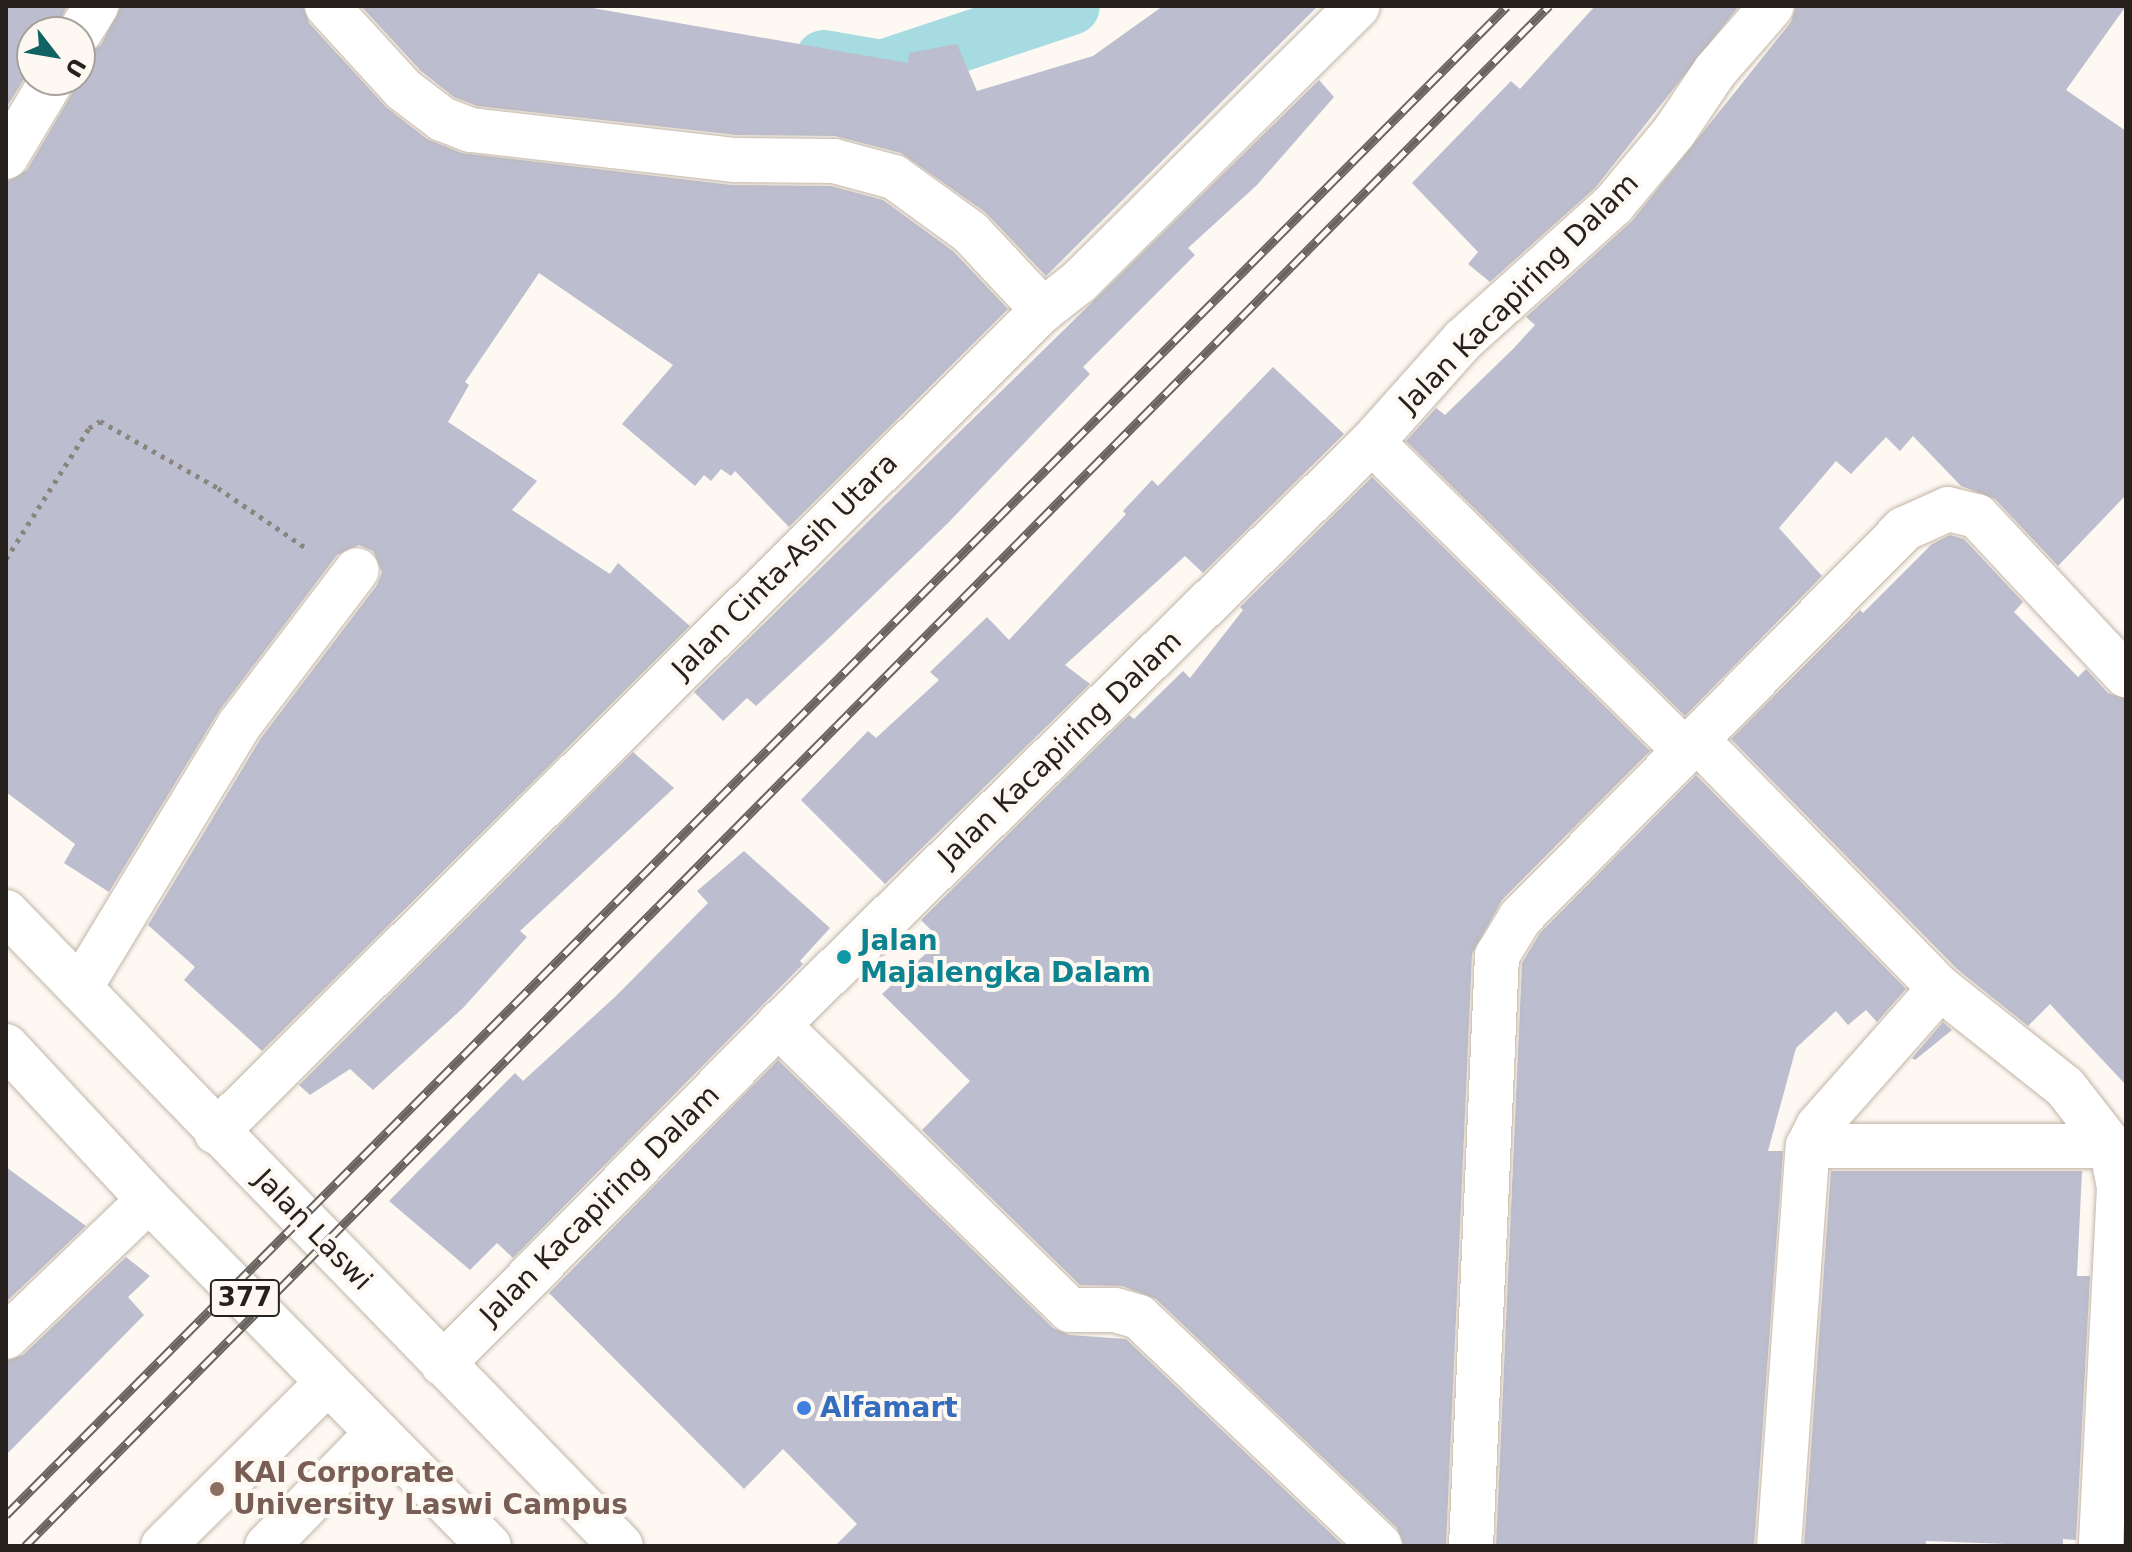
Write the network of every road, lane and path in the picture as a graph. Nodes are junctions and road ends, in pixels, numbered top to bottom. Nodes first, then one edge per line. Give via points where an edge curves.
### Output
1 (327, 6) edge
2 (1358, 6) edge
3 (1772, 6) edge
4 (42, 96) edge
5 (6, 157) edge
6 (1043, 310) junction
7 (1372, 442) junction
8 (6, 559) edge
9 (357, 570) joint
10 (2126, 675) edge
11 (1690, 745) junction
12 (6, 912) edge
13 (80, 988) junction
14 (1940, 988) junction
15 (778, 1025) junction
16 (6, 1046) edge
17 (216, 1132) junction
18 (1808, 1146) junction
19 (2111, 1146) junction
20 (149, 1200) junction
21 (6, 1337) edge
22 (443, 1364) junction
23 (327, 1383) junction
24 (377, 1433) junction
25 (163, 1546) edge
26 (267, 1546) edge
27 (489, 1546) edge
28 (621, 1546) edge
29 (1380, 1546) edge
30 (1471, 1546) edge
31 (1779, 1546) edge
32 (2101, 1546) edge

1 - 6 street via 404,90 442,119 471,130 735,160 834,161 894,177 970,232
2 - 6 street, Jalan Cinta-Asih Utara via 1079,282
3 - 7 street, Jalan Kacapiring Dalam via 1613,205 1463,340
4 - 5 street
6 - 17 street, Jalan Cinta-Asih Utara
7 - 11 street
7 - 15 street, Jalan Kacapiring Dalam
8 - 9 path via 89,428 100,421 218,488 301,546 335,555
9 - 13 street via 240,724
10 - 11 street via 1977,516 1948,509 1904,529
11 - 14 street
11 - 30 street via 1520,918 1497,956
12 - 13 street, Jalan Laswi
13 - 17 street, Jalan Laswi
14 - 18 street via 1818,1126
14 - 19 street via 2065,1087
15 - 22 street, Jalan Kacapiring Dalam
15 - 29 street via 1070,1310 1115,1310 1139,1317
16 - 20 street, 377
17 - 22 street, Jalan Laswi
18 - 19 street
18 - 31 street
19 - 32 street via 2119,1187
20 - 21 street
20 - 23 street, 377
22 - 28 street, Jalan Laswi
23 - 24 street, 377
23 - 25 street
24 - 26 street
24 - 27 street, 377

